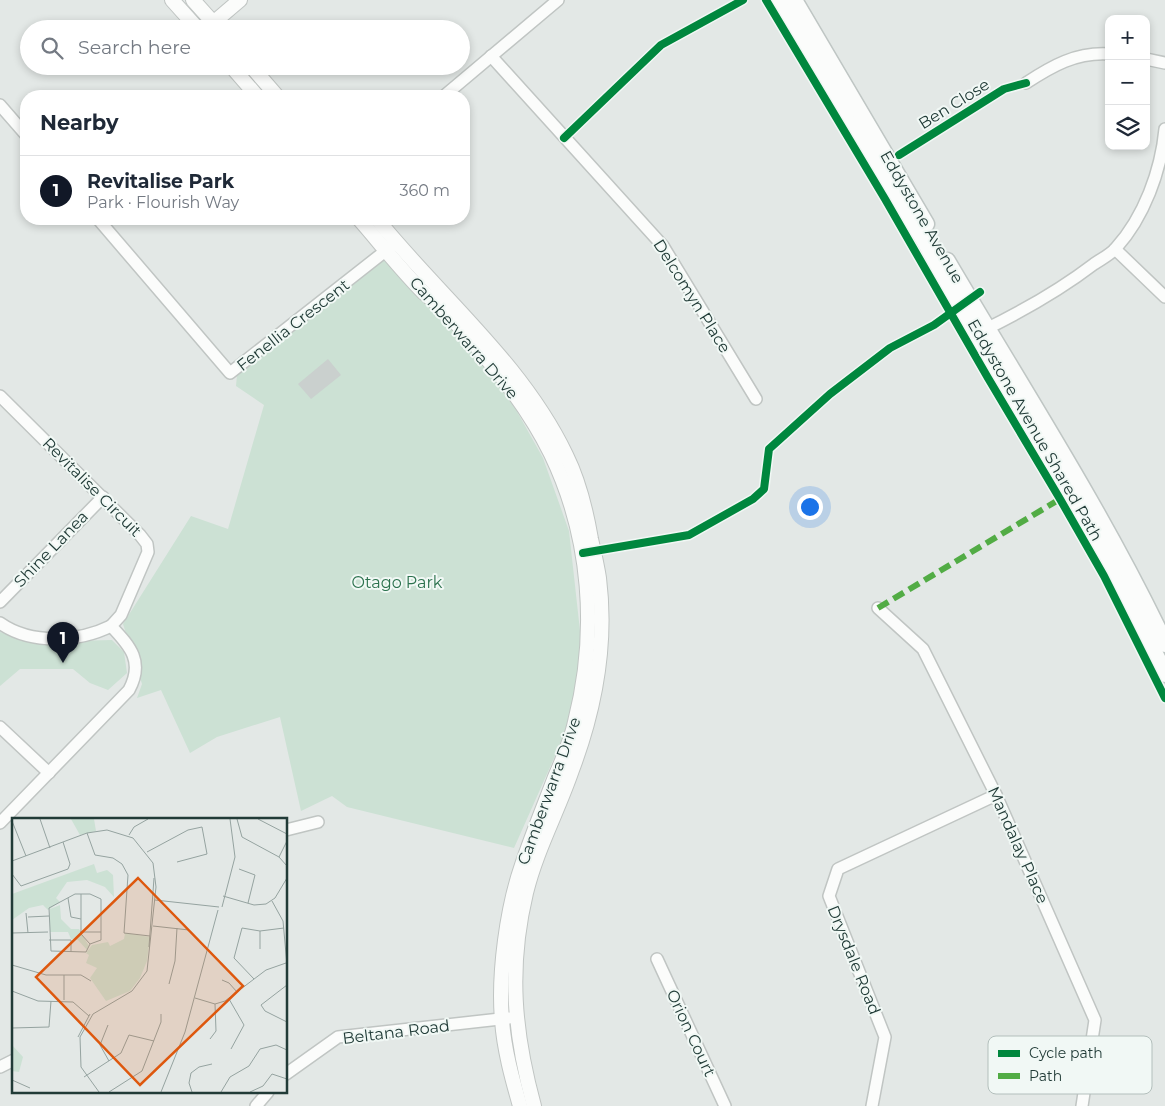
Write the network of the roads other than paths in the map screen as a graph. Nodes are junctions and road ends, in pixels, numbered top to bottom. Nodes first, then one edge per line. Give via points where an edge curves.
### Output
1 (172, 0) edge
2 (193, 0) edge
3 (240, 0) edge
4 (558, 0) edge
5 (780, 0) edge
6 (794, 0) edge
7 (190, 20) edge
8 (208, 20) edge
9 (220, 20) edge
10 (1105, 54) edge
11 (491, 56) junction
12 (1150, 60) edge
13 (1165, 63) edge
14 (470, 74) edge
15 (239, 75) edge
16 (259, 75) edge
17 (469, 75) edge
18 (1026, 84) dead end
19 (252, 90) edge
20 (272, 90) edge
21 (451, 90) edge
22 (0, 105) edge
23 (20, 128) edge
24 (1165, 129) edge
25 (1164, 143) edge
26 (103, 225) edge
27 (366, 225) edge
28 (380, 225) edge
29 (392, 246) junction
30 (1115, 249) junction
31 (1165, 297) edge
32 (982, 331) junction
33 (0, 396) edge
34 (756, 399) dead end
35 (102, 497) junction
36 (0, 602) edge
37 (878, 608) dead end
38 (0, 623) edge
39 (111, 626) junction
40 (1165, 644) edge
41 (1165, 674) edge
42 (0, 727) edge
43 (49, 773) junction
44 (996, 795) junction
45 (318, 822) dead end
46 (0, 823) edge
47 (288, 830) edge
48 (657, 959) dead end
49 (509, 1018) junction
50 (1093, 1036) edge
51 (12, 1061) edge
52 (0, 1067) edge
53 (288, 1073) edge
54 (266, 1094) edge
55 (256, 1106) edge
56 (520, 1106) edge
57 (534, 1106) edge
58 (725, 1106) edge
59 (872, 1106) edge

1 - 7 street
2 - 8 street
3 - 9 street
4 - 11 street
5 - 32 main road, Eddystone Avenue via 871,157
6 - 32 main road, Eddystone Avenue
10 - 18 street via 1075,57 1051,66
11 - 14 street
11 - 34 street, Delcomyn Place via 663,246
12 - 13 street
15 - 19 street
16 - 20 street
17 - 21 street
22 - 23 street
24 - 25 street
25 - 30 street via 1154,182 1137,219
26 - 29 street, Fenellia Crescent via 230,373
27 - 29 street, Camberwarra Drive
28 - 29 street, Camberwarra Drive
29 - 49 street, Camberwarra Drive via 423,292 444,311 509,386 528,414 564,484 576,518 585,567 588,649 583,686 575,724 521,867 513,898 503,966
30 - 31 street
30 - 32 street via 1071,282
32 - 40 main road, Eddystone Avenue via 1078,482
32 - 41 main road, Eddystone Avenue
33 - 35 street, Revitalise Circuit
35 - 36 street, Shine Lanea
35 - 39 street, Revitalise Circuit via 140,535 147,544 148,552 121,615
37 - 44 street, Mandalay Place via 923,649
38 - 39 street via 51,639 86,636
39 - 43 street via 131,649 136,677 120,701
42 - 43 street
43 - 46 street
44 - 50 street, Mandalay Place via 1095,1020
44 - 59 street, Drysdale Road via 838,869 829,896 885,1037
45 - 47 street
48 - 58 street, Orion Court
49 - 53 street, Beltana Road via 338,1037
49 - 56 street, Camberwarra Drive via 508,1058
49 - 57 street, Camberwarra Drive
51 - 52 street
54 - 55 street

